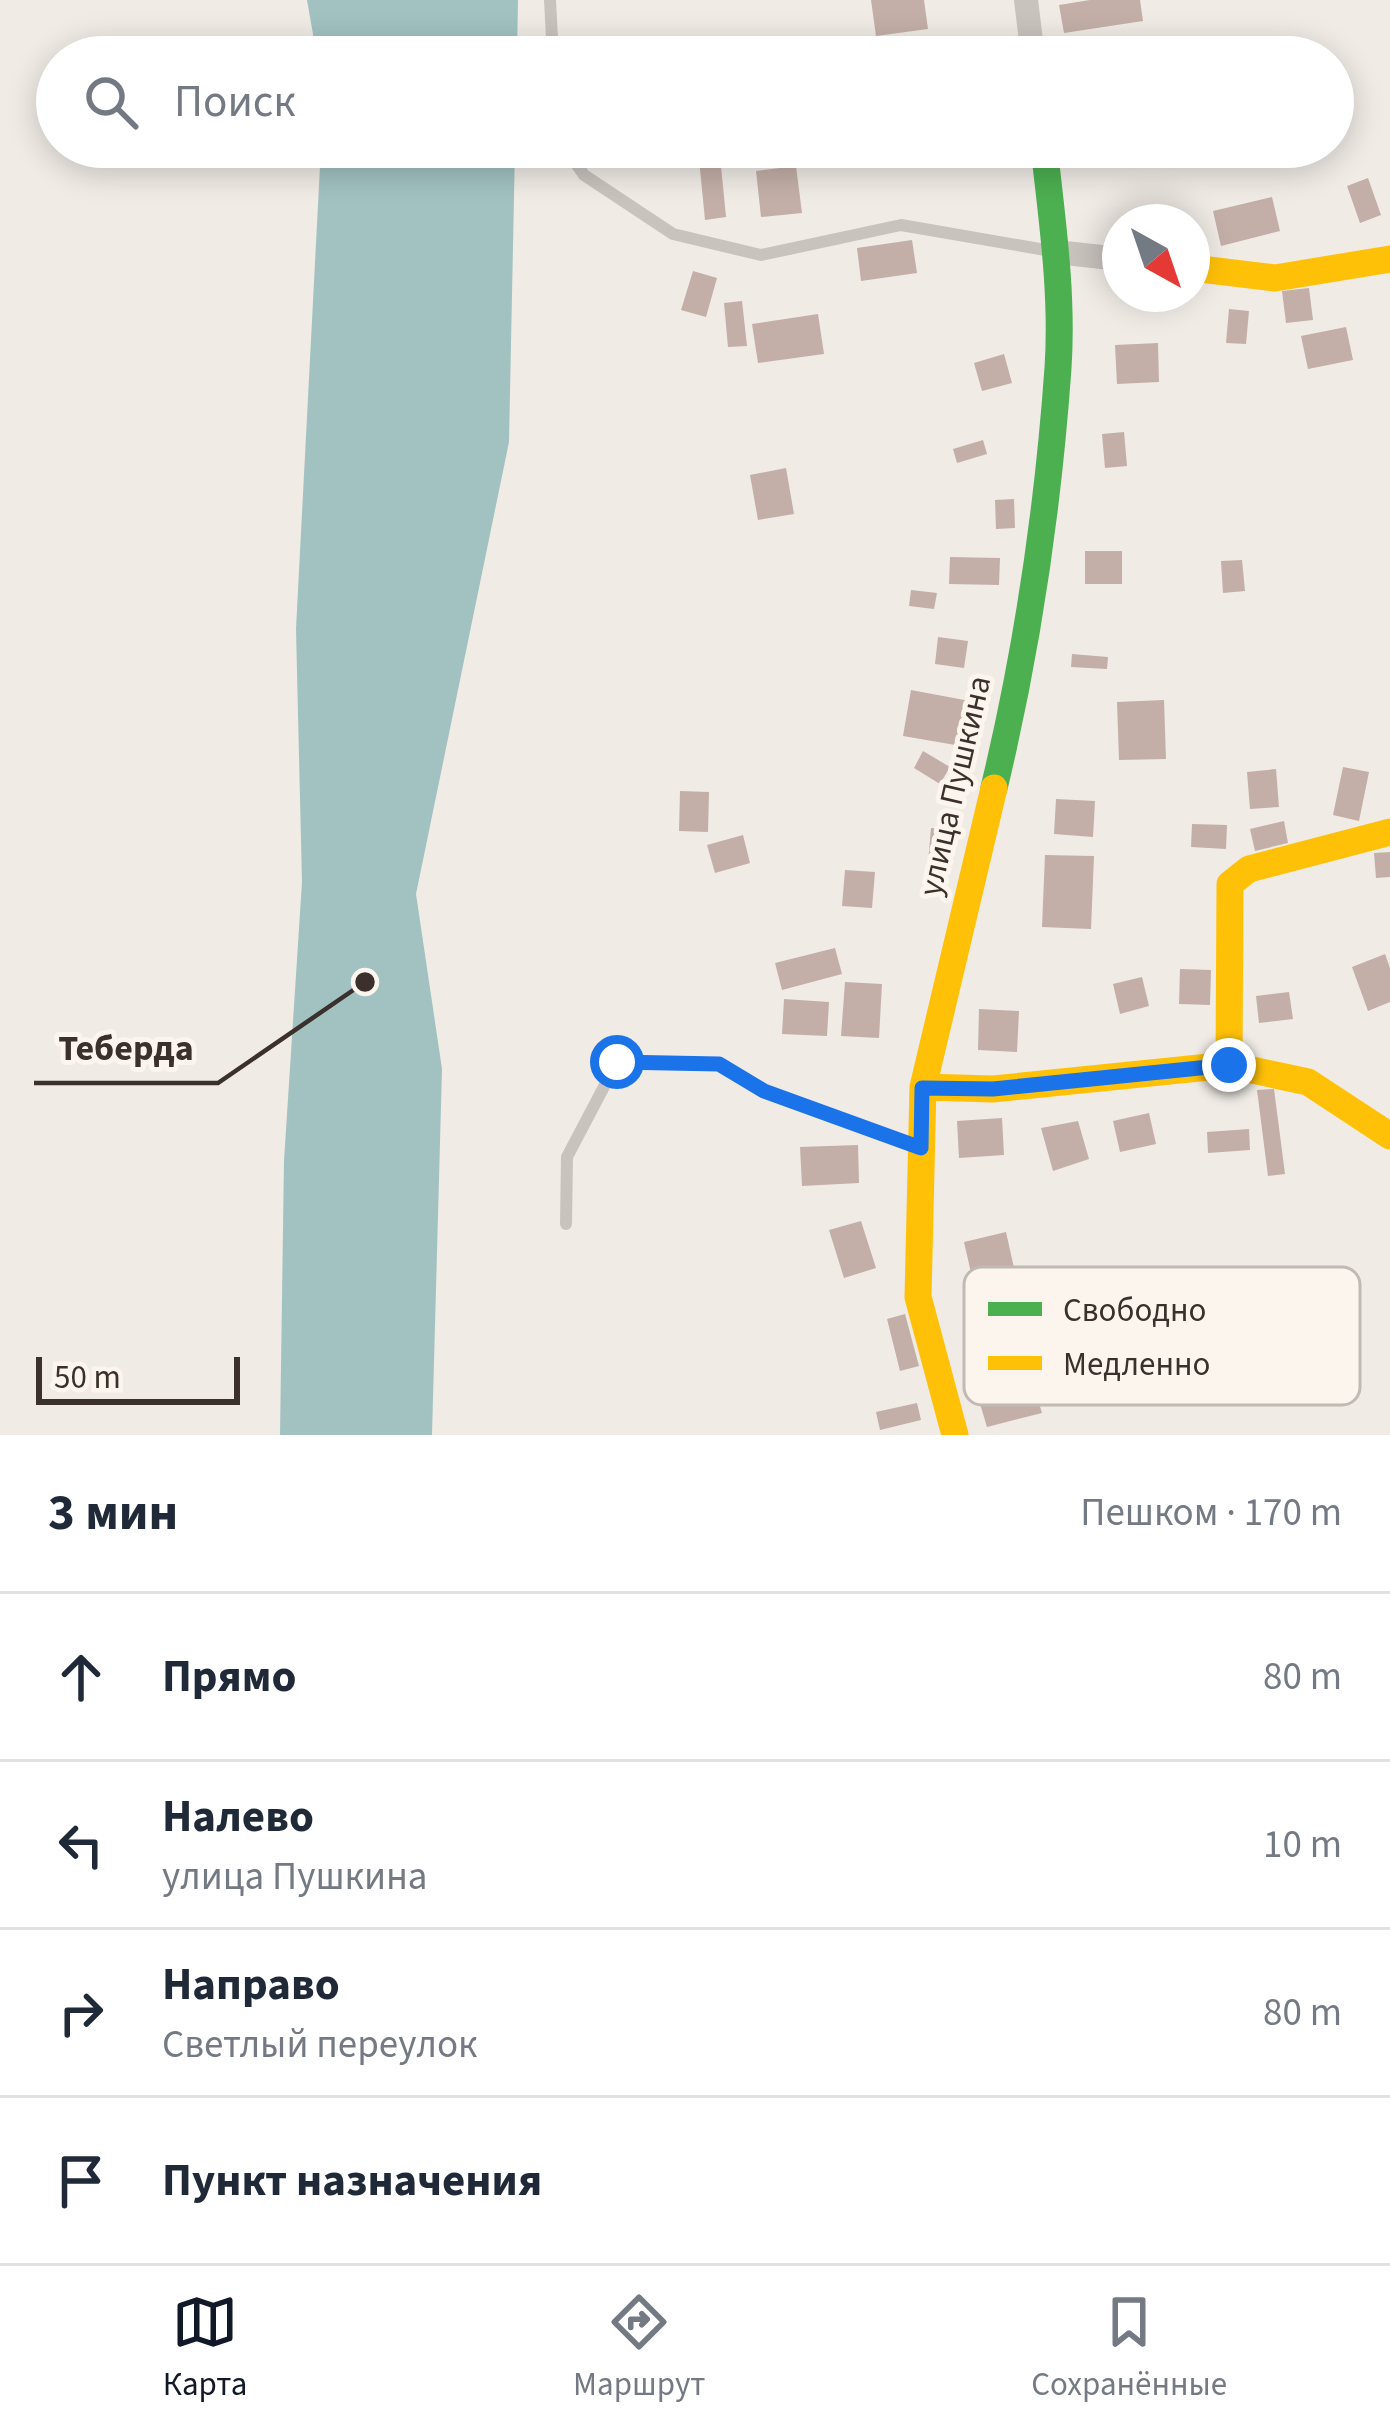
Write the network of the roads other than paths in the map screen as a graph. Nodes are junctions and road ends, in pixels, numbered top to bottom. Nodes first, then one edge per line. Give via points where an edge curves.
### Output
1 (550, 0) edge
2 (1026, 0) edge
3 (552, 36) edge
4 (1030, 36) edge
5 (579, 168) edge
6 (1046, 168) edge
7 (1056, 252) junction
8 (1102, 257) edge
9 (1390, 259) edge
10 (1210, 270) edge
11 (1390, 832) edge
12 (1229, 1065) junction
13 (922, 1088) junction
14 (1390, 1136) edge
15 (921, 1148) junction
16 (566, 1224) dead end
17 (955, 1435) edge

1 - 3 lane
2 - 4 street
5 - 7 lane via 673,234 761,255 901,225
6 - 7 street, улица Пушкина
7 - 8 street
7 - 13 street, улица Пушкина via 1058,365 1033,595
9 - 10 street via 1275,278
11 - 12 street via 1249,868 1230,884
12 - 13 street via 993,1089
12 - 14 street via 1308,1082
13 - 15 street, улица Пушкина
15 - 16 lane via 764,1091 719,1064 617,1062 567,1157
15 - 17 street, улица Пушкина via 918,1297

